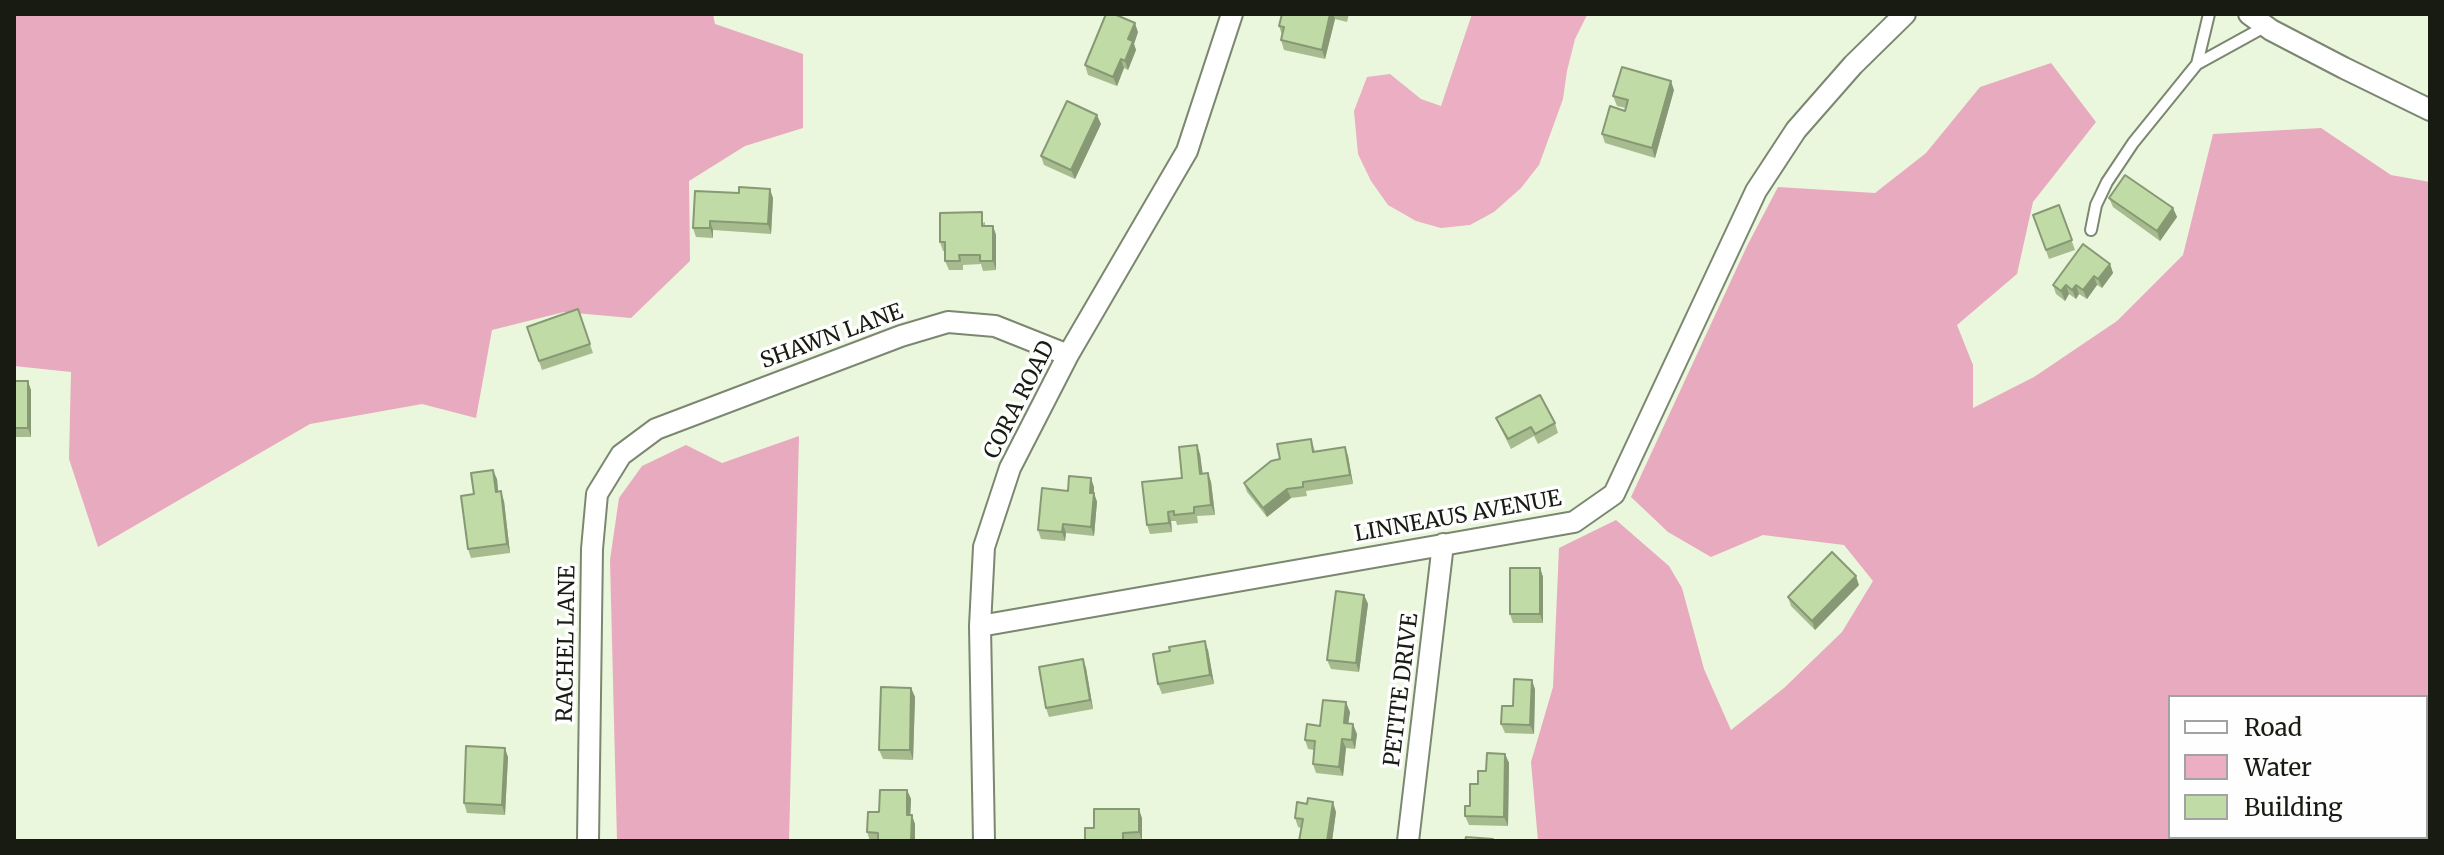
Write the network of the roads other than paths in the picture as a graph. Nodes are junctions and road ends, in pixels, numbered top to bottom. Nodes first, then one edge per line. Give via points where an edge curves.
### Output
1 (1232, 14) edge
2 (1905, 14) edge
3 (2209, 14) edge
4 (2249, 14) edge
5 (2266, 26) junction
6 (2197, 64) junction
7 (2430, 110) edge
8 (2091, 230) dead end
9 (1068, 355) junction
10 (621, 455) joint
11 (1443, 544) junction
12 (980, 626) junction
13 (588, 841) edge
14 (984, 841) edge
15 (1408, 841) edge

1 - 9 street, CORA ROAD via 1187,151
2 - 11 street, LINNEAUS AVENUE via 1796,130 1756,191 1614,494 1574,522
3 - 6 lane
4 - 5 street
5 - 6 lane
5 - 7 street
6 - 8 lane via 2107,182
9 - 10 street, SHAWN LANE via 995,326 948,322 656,429
9 - 12 street, CORA ROAD via 1005,481 984,547
10 - 13 street, RACHEL LANE via 597,494 592,549
11 - 12 street, LINNEAUS AVENUE
11 - 15 street, PETITE DRIVE
12 - 14 street, CORA ROAD

